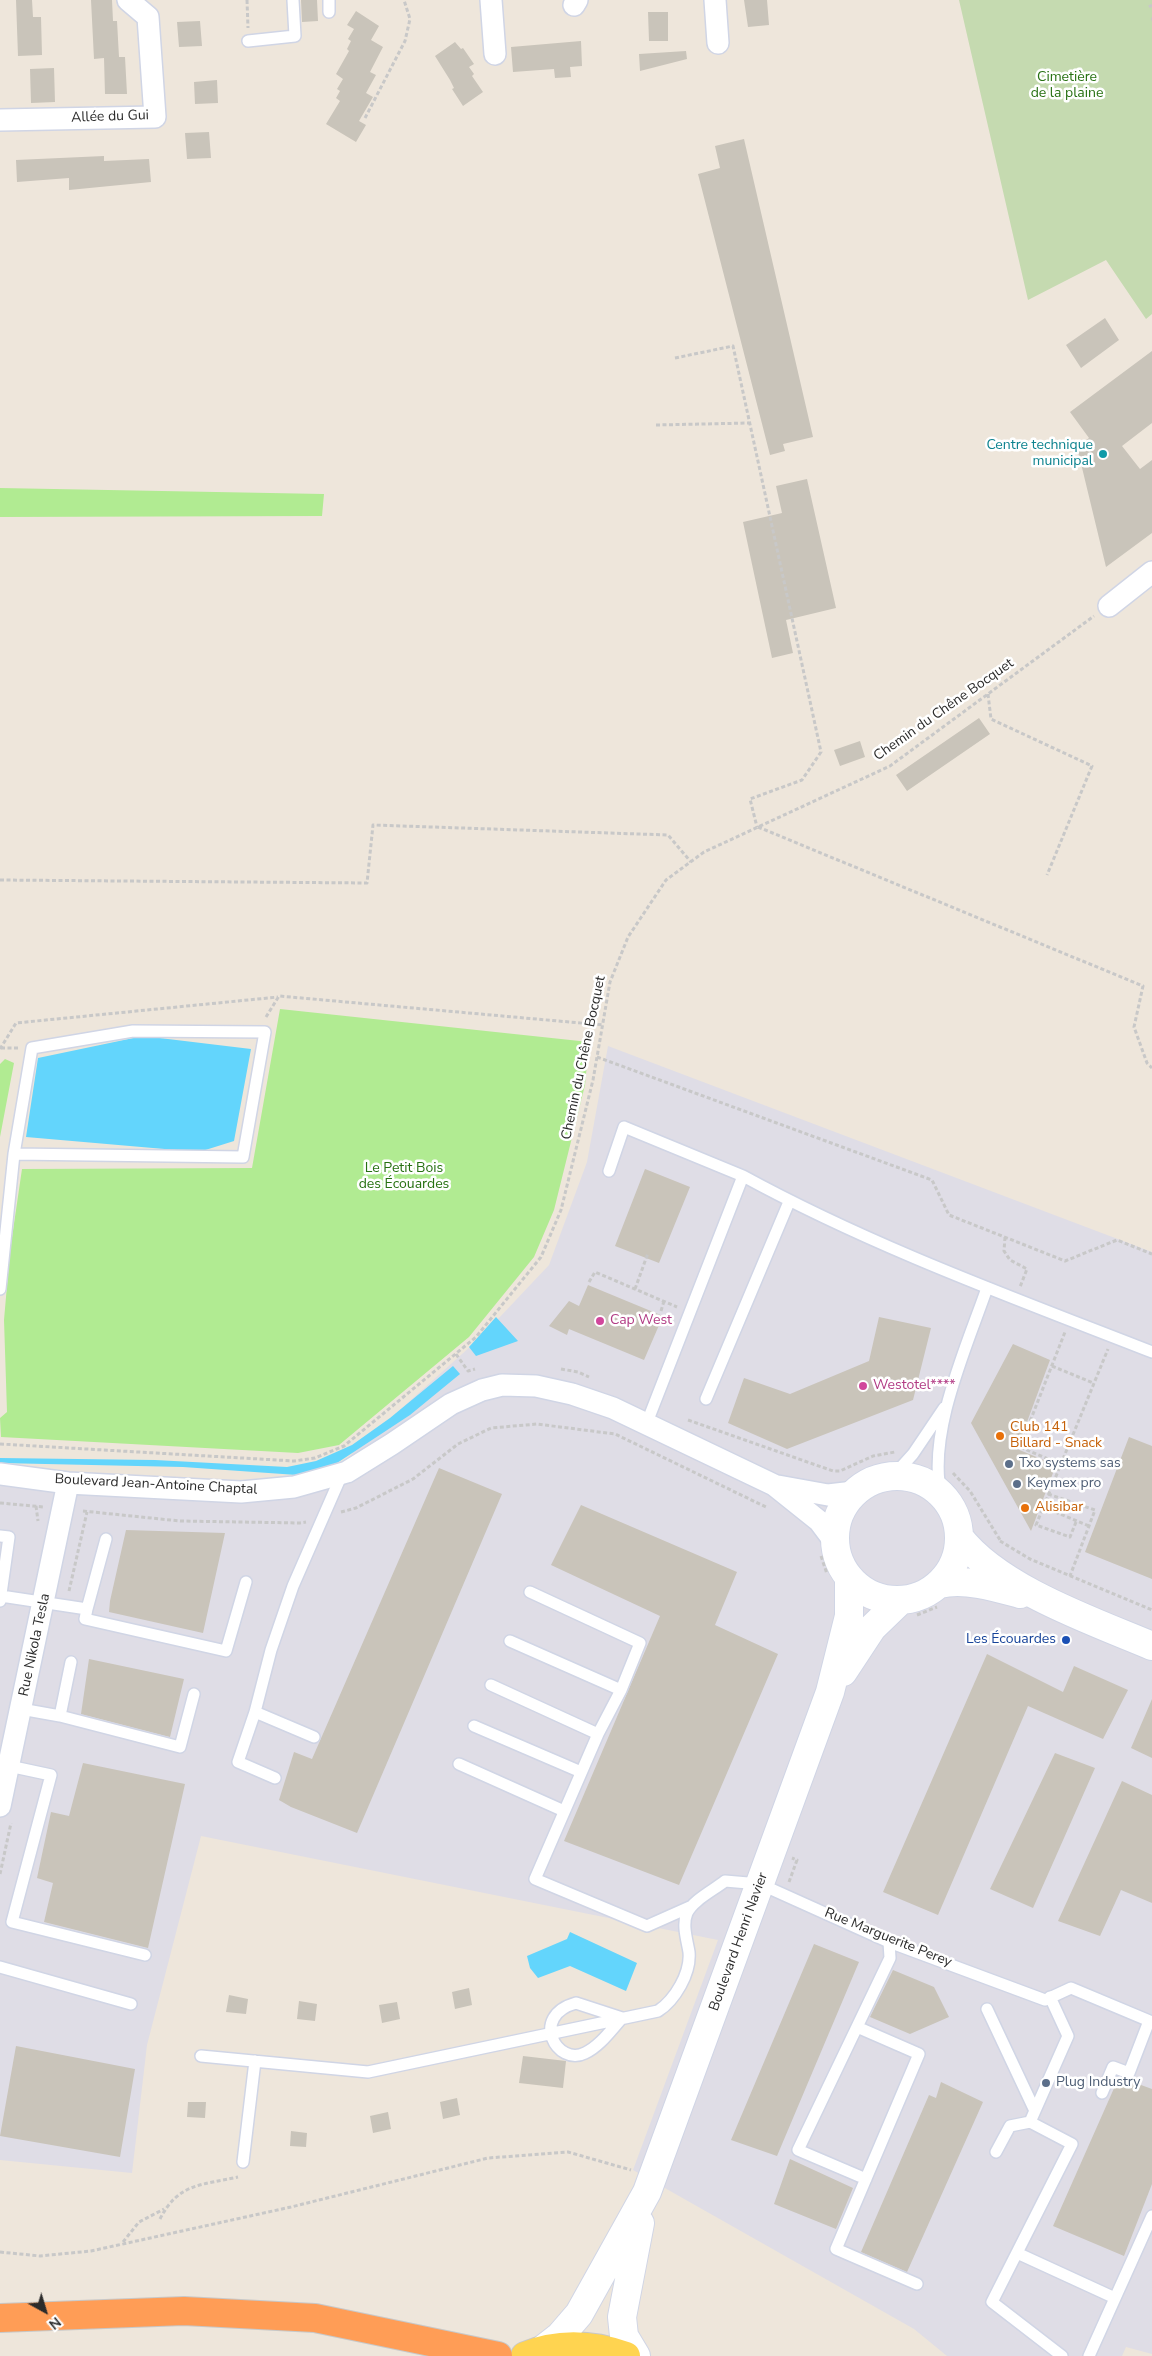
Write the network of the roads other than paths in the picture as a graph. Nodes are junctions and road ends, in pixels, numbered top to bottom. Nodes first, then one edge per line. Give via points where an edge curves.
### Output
1 (128, 0) edge
2 (293, 0) edge
3 (329, 0) edge
4 (492, 0) edge
5 (715, 0) edge
6 (329, 12) dead end
7 (248, 41) road end
8 (718, 44) dead end
9 (495, 54) dead end
10 (0, 120) edge
11 (1152, 572) edge
12 (1109, 606) road end
13 (14, 1154) junction
14 (609, 1172) dead end
15 (743, 1176) junction
16 (790, 1202) junction
17 (987, 1288) junction
18 (0, 1289) edge
19 (1152, 1352) edge
20 (706, 1399) dead end
21 (947, 1405) junction
22 (650, 1416) junction
23 (0, 1474) edge
24 (342, 1474) junction
25 (894, 1476) junction
26 (68, 1483) junction
27 (774, 1485) junction
28 (854, 1492) junction
29 (941, 1494) junction
30 (0, 1536) edge
31 (959, 1537) junction
32 (106, 1539) dead end
33 (827, 1547) junction
34 (838, 1577) junction
35 (246, 1582) dead end
36 (939, 1584) junction
37 (530, 1592) dead end
38 (0, 1598) edge
39 (900, 1600) junction
40 (1043, 1600) junction
41 (44, 1601) junction
42 (87, 1609) junction
43 (510, 1641) dead end
44 (1152, 1646) edge
45 (71, 1662) dead end
46 (491, 1685) dead end
47 (621, 1690) junction
48 (830, 1692) junction
49 (194, 1694) dead end
50 (21, 1710) junction
51 (255, 1712) junction
52 (60, 1716) junction
53 (474, 1726) dead end
54 (598, 1734) junction
55 (314, 1737) dead end
56 (458, 1764) dead end
57 (9, 1766) junction
58 (581, 1772) junction
59 (275, 1778) dead end
60 (0, 1806) edge
61 (564, 1811) junction
62 (760, 1884) junction
63 (693, 1905) junction
64 (889, 1942) junction
65 (145, 1955) dead end
66 (0, 1967) edge
67 (1050, 1998) junction
68 (131, 2004) dead end
69 (987, 2009) dead end
70 (622, 2018) junction
71 (1151, 2022) edge
72 (857, 2027) junction
73 (551, 2033) junction
74 (201, 2056) dead end
75 (255, 2061) junction
76 (1102, 2093) dead end
77 (1032, 2117) junction
78 (996, 2152) dead end
79 (242, 2162) road end
80 (866, 2179) junction
81 (650, 2184) junction
82 (1152, 2216) edge
83 (1017, 2253) junction
84 (917, 2284) dead end
85 (1115, 2298) junction
86 (0, 2318) edge
87 (534, 2353) edge
88 (498, 2356) edge
89 (626, 2356) edge
90 (636, 2356) edge
91 (1062, 2356) edge
92 (1089, 2356) edge

1 - 10 street, Allée du Gui via 148,17 155,117
2 - 7 lane via 295,36
3 - 6 lane
4 - 9 street
5 - 8 street
11 - 12 street
13 - 13 lane via 32,1048 133,1030 264,1032 243,1157
13 - 18 lane
14 - 15 lane via 624,1127
15 - 16 lane
15 - 22 lane
16 - 17 lane
16 - 20 lane
17 - 19 lane
17 - 21 lane
21 - 25 lane
21 - 29 lane via 938,1463
22 - 24 street, Boulevard Jean-Antoine Chaptal via 536,1386 502,1385 451,1404
22 - 27 street, Boulevard Jean-Antoine Chaptal
23 - 26 street, Boulevard Jean-Antoine Chaptal
24 - 26 street, Boulevard Jean-Antoine Chaptal via 294,1488 241,1492
24 - 51 lane via 293,1586 271,1650
25 - 28 main road via 879,1478
25 - 29 main road via 919,1479
26 - 41 street, Rue Nikola Tesla
27 - 28 street, Boulevard Jean-Antoine Chaptal via 828,1495
27 - 33 street, Boulevard Jean-Antoine Chaptal via 819,1520
28 - 33 main road via 843,1506
29 - 31 main road via 955,1514
30 - 38 lane via 8,1537
31 - 36 main road via 954,1563
31 - 40 main road via 988,1564
32 - 42 lane
33 - 34 main road via 839,1561
34 - 39 main road via 872,1595
34 - 48 main road, Boulevard Henri Navier via 849,1616
35 - 42 lane via 226,1651 85,1619
36 - 39 main road via 921,1596
36 - 40 main road via 979,1584
37 - 47 lane via 640,1643
38 - 41 lane
39 - 48 main road, Boulevard Henri Navier via 872,1628
40 - 44 main road
41 - 42 lane
41 - 50 street, Rue Nikola Tesla
43 - 47 lane
45 - 52 lane
46 - 54 lane
47 - 54 lane
48 - 62 main road, Boulevard Henri Navier
49 - 52 lane via 180,1747
50 - 52 lane
50 - 57 street, Rue Nikola Tesla
51 - 55 lane
51 - 59 lane via 238,1762
53 - 58 lane
54 - 58 lane
56 - 61 lane
57 - 60 street, Rue Nikola Tesla
57 - 65 lane via 51,1775 12,1922
58 - 61 lane
61 - 63 lane, Rue Marguerite Perey via 535,1880 647,1926
62 - 63 lane, Rue Marguerite Perey via 725,1881
62 - 64 lane, Rue Marguerite Perey
62 - 81 main road, Boulevard Henri Navier
63 - 70 lane via 687,1914 685,1927 688,1965 669,2004 658,2011
64 - 67 lane, Rue Marguerite Perey via 1045,2000
64 - 72 lane via 890,1958
66 - 68 lane
67 - 71 lane via 1071,1988
67 - 77 lane via 1068,2036
69 - 77 lane
70 - 73 lane
70 - 73 lane via 576,2003 557,2011 552,2018
70 - 73 lane via 594,2048 573,2056 563,2052
71 - 76 lane via 1129,2073 1113,2068
72 - 80 lane via 918,2054
72 - 80 lane via 798,2150
73 - 75 lane via 368,2072
74 - 75 lane
75 - 79 lane
77 - 78 lane via 1010,2126
77 - 83 lane via 1072,2144
80 - 84 lane via 836,2249
81 - 87 main road, Boulevard Henri Navier via 579,2314 560,2336
81 - 90 main road, Boulevard Henri Navier via 622,2318 624,2336
82 - 85 lane
83 - 85 lane
83 - 91 lane via 992,2302
85 - 92 lane
86 - 88 highway via 184,2311 315,2318
87 - 89 main road via 576,2346

